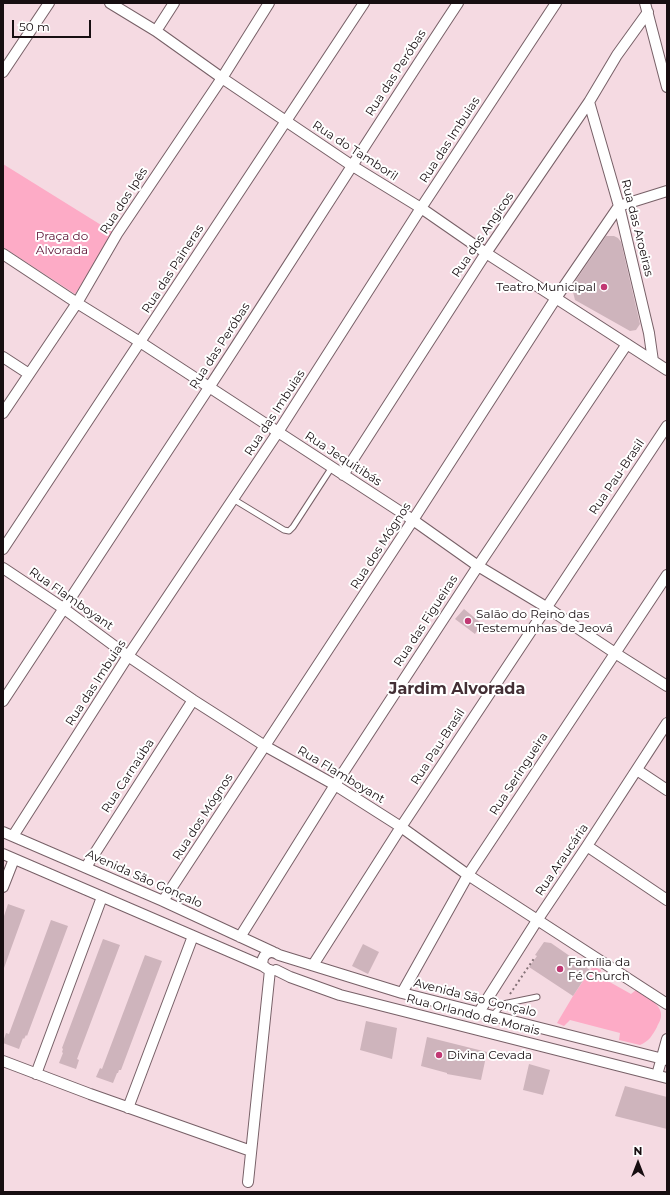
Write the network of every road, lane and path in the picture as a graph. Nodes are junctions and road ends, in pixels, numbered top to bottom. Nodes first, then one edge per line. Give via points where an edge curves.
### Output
1 (49, 3) edge
2 (110, 3) edge
3 (174, 3) edge
4 (268, 3) edge
5 (364, 3) edge
6 (458, 3) edge
7 (556, 3) edge
8 (646, 8) edge
9 (156, 32) junction
10 (3, 72) edge
11 (222, 78) junction
12 (667, 87) edge
13 (589, 102) junction
14 (286, 121) junction
15 (351, 165) junction
16 (667, 191) edge
17 (619, 206) junction
18 (421, 208) junction
19 (486, 253) junction
20 (3, 254) edge
21 (556, 298) junction
22 (77, 304) junction
23 (140, 342) junction
24 (627, 344) junction
25 (3, 356) edge
26 (653, 362) junction
27 (667, 370) edge
28 (29, 374) junction
29 (209, 387) junction
30 (3, 413) edge
31 (667, 426) edge
32 (278, 432) junction
33 (332, 467) junction
34 (343, 475) junction
35 (233, 499) junction
36 (413, 520) junction
37 (3, 549) edge
38 (478, 566) junction
39 (3, 568) edge
40 (667, 576) edge
41 (546, 606) junction
42 (63, 608) junction
43 (615, 653) junction
44 (128, 656) junction
45 (667, 686) edge
46 (193, 700) junction
47 (3, 701) edge
48 (667, 723) edge
49 (265, 746) junction
50 (637, 770) junction
51 (335, 785) junction
52 (667, 790) edge
53 (401, 828) junction
54 (3, 832) edge
55 (13, 836) junction
56 (587, 846) junction
57 (3, 854) edge
58 (14, 859) junction
59 (86, 867) junction
60 (468, 875) junction
61 (3, 887) edge
62 (102, 897) junction
63 (667, 900) edge
64 (163, 901) junction
65 (538, 919) junction
66 (193, 936) junction
67 (240, 936) junction
68 (276, 954) junction
69 (535, 957) dead end
70 (313, 965) junction
71 (270, 969) junction
72 (402, 993) junction
73 (537, 997) dead end
74 (503, 1004) junction
75 (667, 1004) edge
76 (479, 1012) junction
77 (493, 1015) junction
78 (573, 1036) junction
79 (667, 1039) edge
80 (566, 1052) junction
81 (664, 1059) edge
82 (3, 1061) edge
83 (36, 1074) junction
84 (657, 1075) junction
85 (667, 1078) edge
86 (128, 1108) junction
87 (252, 1151) junction
88 (248, 1182) dead end

1 - 10 street
2 - 9 street, Rua do Tamboril
3 - 9 street
4 - 11 street, Rua dos Ipês
5 - 14 street, Rua das Paineras
6 - 15 street, Rua das Peróbas
7 - 18 street, Rua das Imbuias
8 - 12 street
8 - 13 street, Rua dos Angicos
9 - 11 street, Rua do Tamboril
11 - 14 street, Rua do Tamboril
11 - 22 street, Rua dos Ipês via 117,234
13 - 17 street, Rua das Aroeiras
13 - 19 street, Rua dos Angicos
14 - 15 street, Rua do Tamboril
14 - 23 street, Rua das Paineras
15 - 18 street, Rua do Tamboril
15 - 29 street, Rua das Peróbas
16 - 17 street
17 - 21 street, Rua dos Mógnos
17 - 26 street, Rua das Aroeiras via 649,333
18 - 19 street, Rua do Tamboril
18 - 32 street, Rua das Imbuias
19 - 21 street, Rua do Tamboril
19 - 34 street, Rua dos Angicos
20 - 22 street, Rua Jequitibás
21 - 24 street, Rua do Tamboril
21 - 36 street, Rua dos Mógnos
22 - 23 street, Rua Jequitibás
22 - 28 street, Rua dos Ipês
23 - 29 street, Rua Jequitibás
23 - 37 street, Rua das Paineras
24 - 26 street, Rua do Tamboril
24 - 38 street, Rua das Figueiras
25 - 28 street
26 - 27 street, Rua do Tamboril
28 - 30 street, Rua dos Ipês
29 - 32 street, Rua Jequitibás
29 - 42 street, Rua das Peróbas
31 - 41 street, Rua Pau-Brasil
32 - 33 street, Rua Jequitibás
32 - 35 street, Rua das Imbuias
33 - 34 street, Rua Jequitibás
33 - 35 lane via 289,530 284,530
34 - 36 street, Rua Jequitibás
35 - 44 street, Rua das Imbuias
36 - 38 street, Rua Jequitibás
36 - 49 street, Rua dos Mógnos
38 - 41 street, Rua Jequitibás
38 - 51 street, Rua das Figueiras
39 - 42 street, Rua Flamboyant
40 - 43 street, Rua Seringueira
41 - 43 street, Rua Jequitibás
41 - 53 street, Rua Pau-Brasil
42 - 44 street, Rua Flamboyant
42 - 47 street, Rua das Peróbas
43 - 45 street, Rua Jequitibás
43 - 60 street, Rua Seringueira
44 - 46 street, Rua Flamboyant
44 - 55 street, Rua das Imbuias
46 - 49 street, Rua Flamboyant
46 - 59 street, Rua Carnaúba
48 - 50 street, Rua Araucária
49 - 51 street, Rua Flamboyant
49 - 64 street, Rua dos Mógnos
50 - 52 street
50 - 56 street, Rua Araucária
51 - 53 street, Rua Flamboyant
51 - 67 street, Rua das Figueiras
53 - 60 street, Rua Flamboyant
53 - 70 street, Rua Pau-Brasil
54 - 55 street, Avenida São Gonçalo
55 - 59 street, Avenida São Gonçalo
56 - 63 street
56 - 65 street, Rua Araucária
57 - 58 street
58 - 61 street
58 - 62 street
59 - 64 street, Avenida São Gonçalo
60 - 65 street, Rua Flamboyant
60 - 72 street, Rua Seringueira
62 - 66 street
62 - 83 street
64 - 67 street, Avenida São Gonçalo
65 - 75 street, Rua Flamboyant
65 - 76 street, Rua Araucária
66 - 71 street
66 - 86 street
67 - 68 street, Avenida São Gonçalo
68 - 70 street, Avenida São Gonçalo
68 - 71 street via 282,962 279,968
68 - 71 street via 268,952 263,958 262,962
69 - 74 path
70 - 72 street, Avenida São Gonçalo
71 - 80 street, Rua Orlando de Morais via 340,995
71 - 87 street
72 - 76 street, Avenida São Gonçalo
73 - 74 lane
74 - 77 lane
76 - 77 street, Avenida São Gonçalo
77 - 78 street, Avenida São Gonçalo
78 - 80 street
78 - 81 street, Avenida São Gonçalo
79 - 81 street
80 - 84 street, Rua Orlando de Morais
81 - 84 street
82 - 83 street
83 - 86 street
84 - 85 street, Rua Orlando de Morais
86 - 87 street
87 - 88 street

